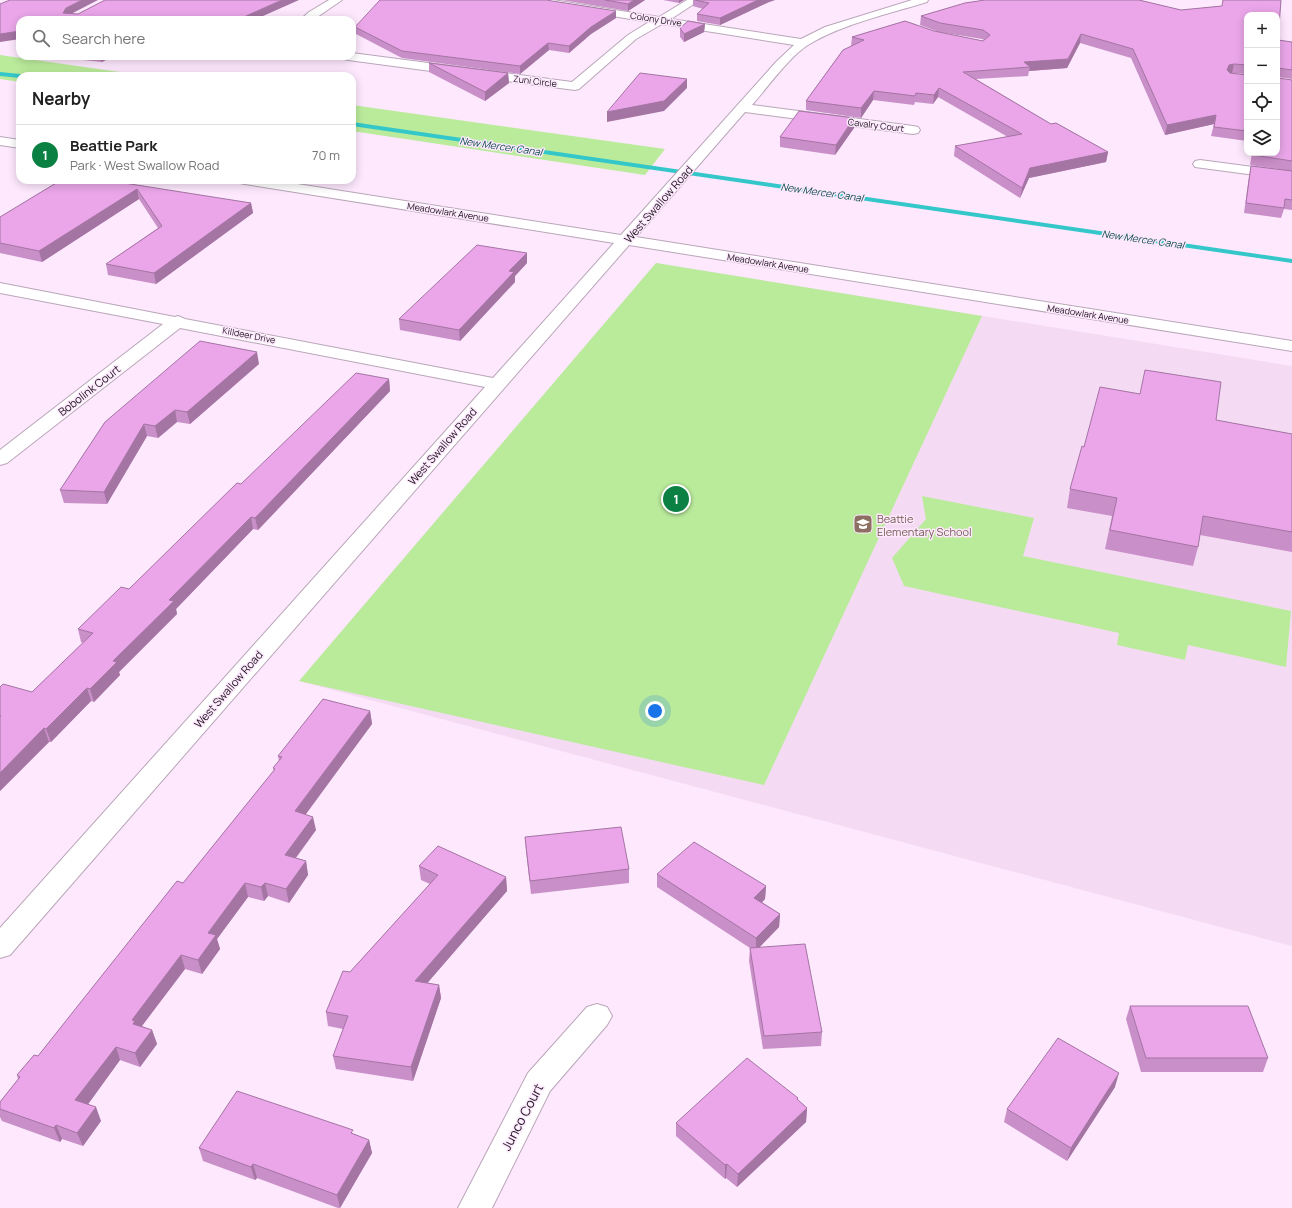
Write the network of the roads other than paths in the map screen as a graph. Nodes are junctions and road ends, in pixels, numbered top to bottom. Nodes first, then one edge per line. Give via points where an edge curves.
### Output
1 (337, 0) edge
2 (532, 0) edge
3 (695, 0) edge
4 (923, 0) edge
5 (873, 14) junction
6 (311, 16) edge
7 (659, 20) junction
8 (895, 22) edge
9 (803, 43) junction
10 (356, 57) edge
11 (744, 108) junction
12 (913, 130) dead end
13 (0, 141) edge
14 (16, 143) edge
15 (1200, 164) dead end
16 (1292, 176) edge
17 (270, 184) edge
18 (626, 240) junction
19 (0, 288) edge
20 (178, 321) junction
21 (1292, 346) edge
22 (497, 384) junction
23 (0, 459) edge
24 (0, 947) edge
25 (597, 1016) dead end
26 (475, 1208) edge

1 - 6 street
2 - 7 street, Colony Drive
3 - 7 street, Zuni Circle
4 - 5 street, West Swallow Road
5 - 8 street
5 - 9 street, West Swallow Road via 829,29
7 - 9 street, Colony Drive
7 - 10 street, Zuni Circle via 632,37 575,86
9 - 11 street, West Swallow Road via 780,65
11 - 12 street, Cavalry Court
11 - 18 street, West Swallow Road
13 - 14 street
15 - 16 street
17 - 18 street, Meadowlark Avenue
18 - 21 street, Meadowlark Avenue
18 - 22 street, West Swallow Road
19 - 20 street, Killdeer Drive
20 - 22 street, Killdeer Drive
20 - 23 street, Bobolink Court
22 - 24 street, West Swallow Road
25 - 26 street, Junco Court via 539,1082

